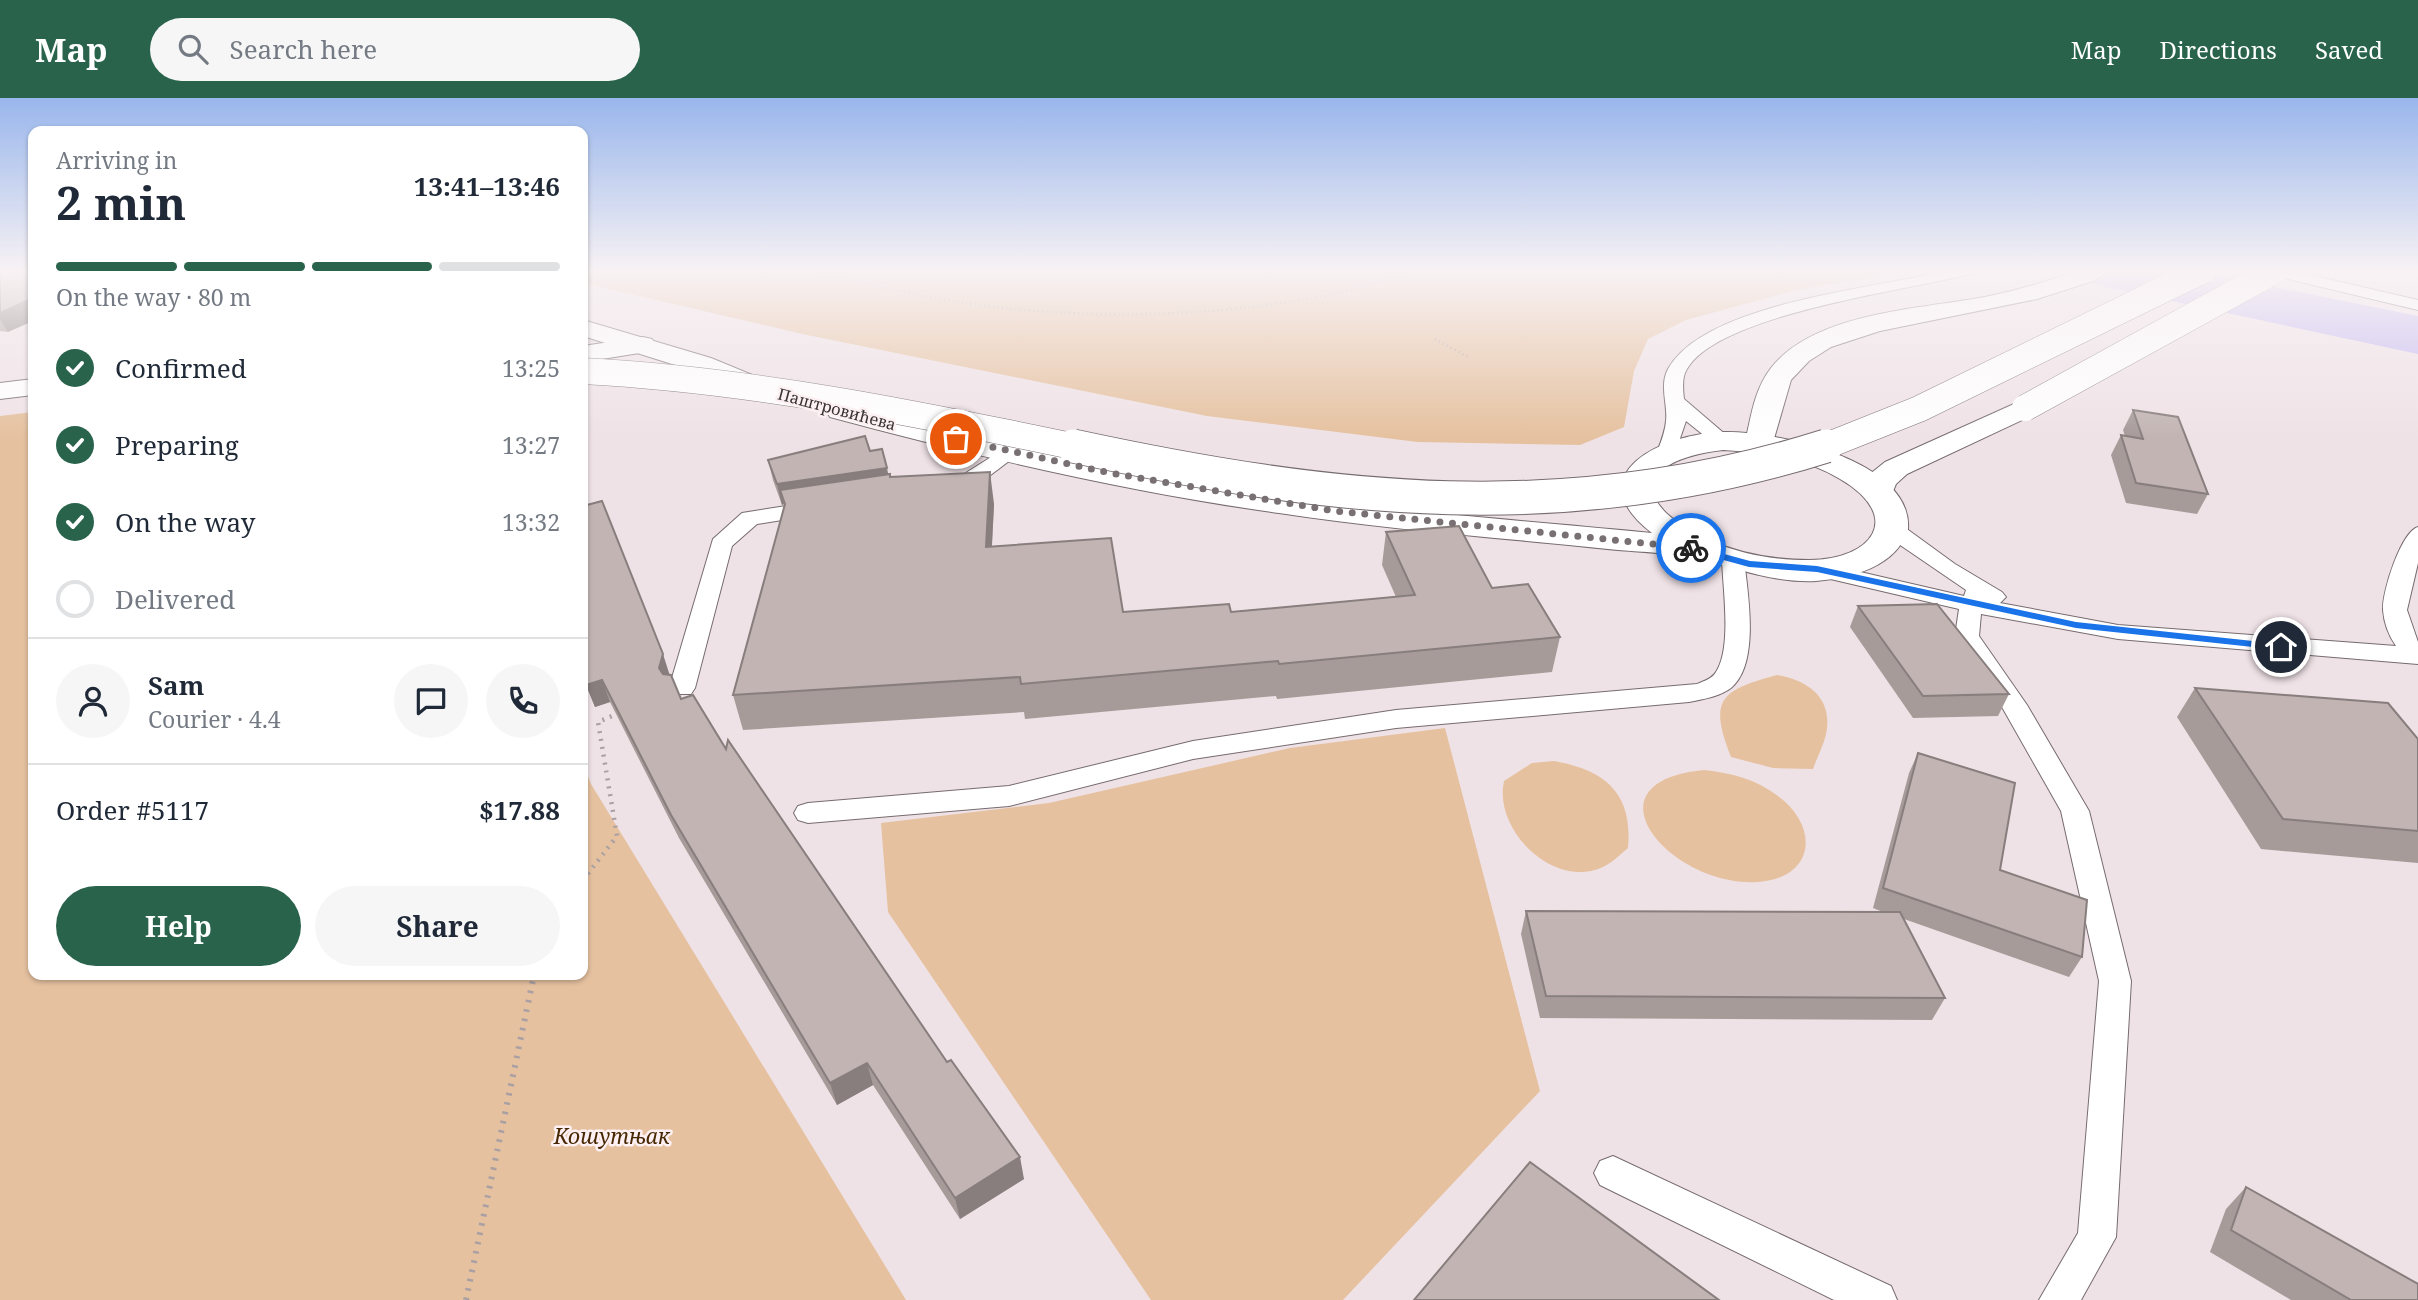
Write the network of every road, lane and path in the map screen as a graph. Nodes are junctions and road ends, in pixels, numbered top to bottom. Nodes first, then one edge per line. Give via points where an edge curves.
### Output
1 (1735, 326) edge
2 (1874, 326) edge
3 (2089, 326) edge
4 (2174, 326) edge
5 (588, 329) edge
6 (1435, 340) dead end
7 (643, 345) junction
8 (588, 353) edge
9 (1468, 357) dead end
10 (588, 371) edge
11 (28, 388) edge
12 (0, 391) edge
13 (1674, 401) junction
14 (1723, 441) junction
15 (1760, 443) junction
16 (1010, 451) junction
17 (1667, 452) junction
18 (1637, 484) junction
19 (927, 493) edge
20 (1878, 494) junction
21 (845, 504) edge
22 (1429, 522) junction
23 (1892, 529) junction
24 (2418, 534) edge
25 (1701, 549) junction
26 (1733, 560) junction
27 (1817, 569) junction
28 (1975, 597) junction
29 (2416, 656) edge
30 (682, 688) joint
31 (808, 813) dead end
32 (588, 874) edge
33 (533, 980) edge
34 (1613, 1174) dead end
35 (466, 1300) edge
36 (1877, 1300) edge
37 (2059, 1300) edge

1 - 13 lane via 1711,336 1683,361 1672,384
2 - 15 main road via 1806,350 1783,370 1775,381
3 - 10 main road, bridge via 1846,440 1687,481 1572,495 1431,498 1303,488 800,390 692,376
4 - 20 main road, bridge via 2025,408 1896,468 1881,481
5 - 7 main road, Паштровићева
6 - 9 path
7 - 8 main road
7 - 16 main road, Паштровићева via 768,391
11 - 12 main road
13 - 14 lane
13 - 17 lane via 1676,420
14 - 15 main road
14 - 17 main road
15 - 20 main road via 1834,465
16 - 19 lane via 969,482
16 - 22 main road, Паштровићева via 1222,494
17 - 18 main road via 1646,465
18 - 22 main road, Паштровићева via 1570,515 1537,521
18 - 25 main road via 1653,517
20 - 23 main road via 1889,511
21 - 30 lane via 750,517 721,544
22 - 25 main road, Паштровићева
23 - 27 main road via 1889,539 1870,556
23 - 28 lane
24 - 29 lane via 2394,601 2393,621
25 - 26 main road
26 - 27 main road via 1784,569
26 - 31 lane via 1735,652 1727,676 1711,689 1396,719 1193,750 1009,796
27 - 28 lane
28 - 29 lane via 2036,617 2118,632
28 - 37 lane via 1967,636 2014,705 2075,811 2115,981 2097,1237
30 - 32 path via 598,722 617,836
33 - 35 path
34 - 36 lane

